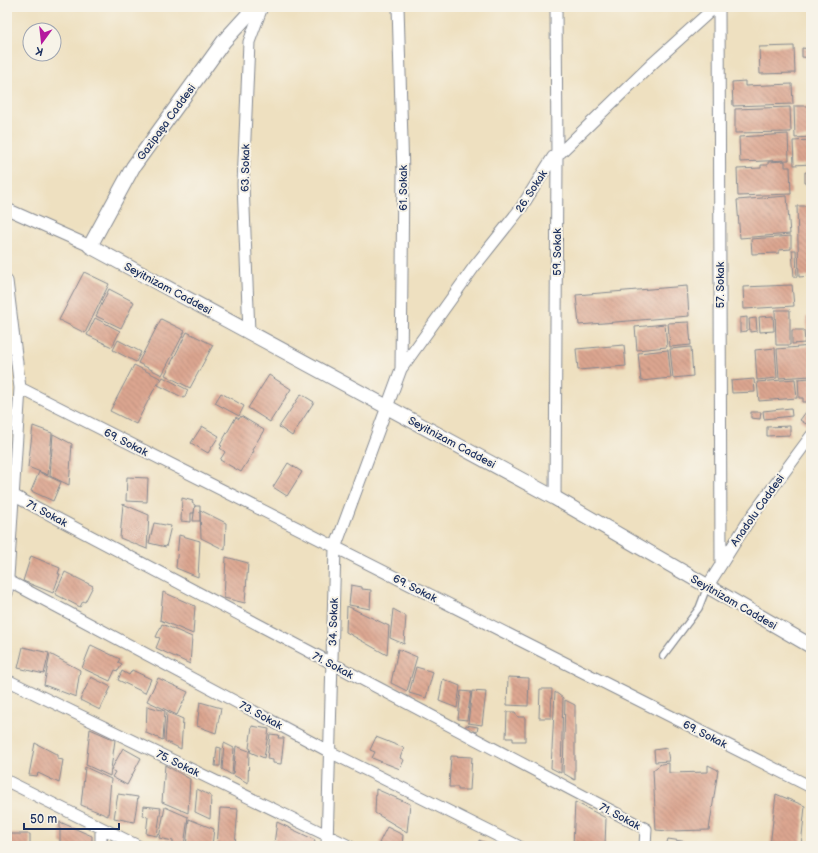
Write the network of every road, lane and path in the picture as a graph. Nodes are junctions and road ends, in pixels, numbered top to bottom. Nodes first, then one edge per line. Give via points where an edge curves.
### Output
1 (255, 7) edge
2 (262, 7) edge
3 (398, 7) edge
4 (556, 7) edge
5 (715, 7) edge
6 (719, 7) edge
7 (557, 156) junction
8 (7, 209) edge
9 (90, 246) junction
10 (7, 281) edge
11 (249, 332) junction
12 (401, 369) junction
13 (20, 388) junction
14 (386, 406) junction
15 (811, 436) edge
16 (11, 494) edge
17 (555, 498) junction
18 (335, 548) junction
19 (721, 563) junction
20 (7, 580) edge
21 (707, 587) junction
22 (7, 593) edge
23 (811, 646) edge
24 (663, 656) dead end
25 (332, 665) junction
26 (7, 680) edge
27 (330, 752) junction
28 (7, 781) edge
29 (811, 787) edge
30 (101, 828) junction
31 (328, 841) edge
32 (101, 846) edge
33 (138, 846) edge
34 (349, 846) edge
35 (518, 846) edge
36 (645, 846) edge

1 - 9 street, Gazipaşa Caddesi via 224,41 133,167
2 - 11 street, 63. Sokak via 249,42 243,184
3 - 12 street, 61. Sokak via 403,174
4 - 7 street, 59. Sokak
5 - 7 street, 26. Sokak
6 - 19 street, 57. Sokak
7 - 12 street, 26. Sokak via 553,157 521,208 474,267
7 - 17 street, 59. Sokak
8 - 9 street
9 - 11 street, Seyitnizam Caddesi
10 - 13 street
11 - 14 street, Seyitnizam Caddesi
12 - 14 street, 26. Sokak
13 - 16 street
13 - 18 street, 69. Sokak
14 - 17 street, Seyitnizam Caddesi
14 - 18 street, 34. Sokak
15 - 19 street, Anadolu Caddesi via 751,517
16 - 20 street
16 - 25 street, 71. Sokak
17 - 21 street, Seyitnizam Caddesi
18 - 25 street, 34. Sokak
18 - 29 street, 69. Sokak
19 - 21 street, Anadolu Caddesi
20 - 22 street
20 - 27 street, 73. Sokak
21 - 23 street, Seyitnizam Caddesi
21 - 24 lane via 699,608
25 - 27 street, 34. Sokak
25 - 36 street, 71. Sokak via 646,829
26 - 31 street, 75. Sokak
27 - 31 street, 34. Sokak
27 - 35 street, 73. Sokak
28 - 30 street
30 - 32 street
30 - 33 street
31 - 34 street, 75. Sokak

